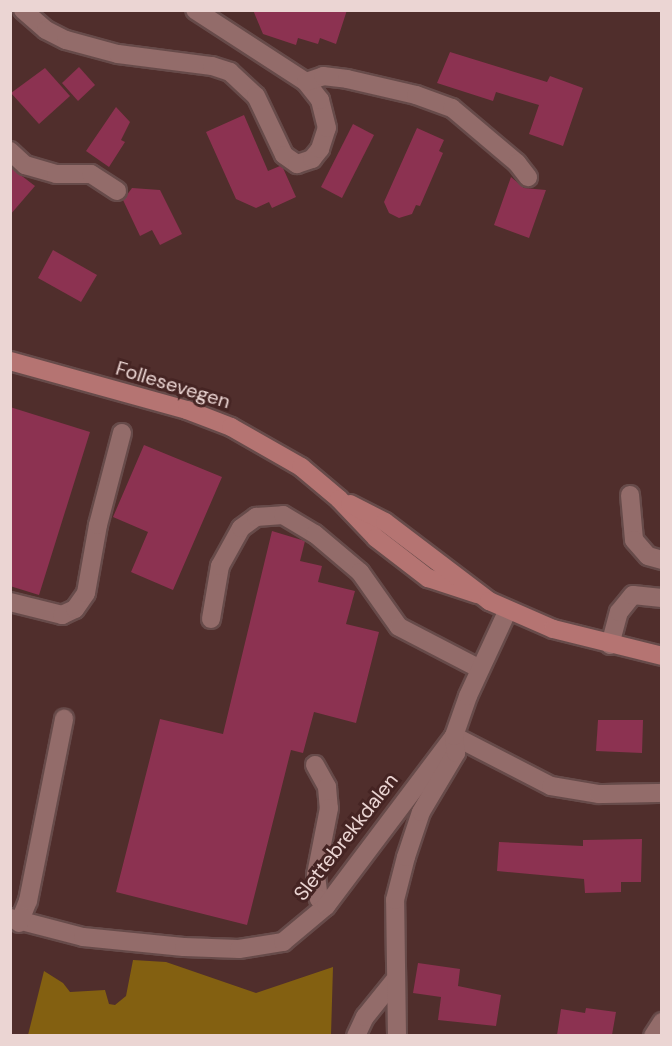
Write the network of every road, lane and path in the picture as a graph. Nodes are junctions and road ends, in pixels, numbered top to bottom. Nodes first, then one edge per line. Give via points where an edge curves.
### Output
1 (23, 10) edge
2 (195, 10) edge
3 (306, 82) junction
4 (10, 151) edge
5 (528, 177) dead end
6 (117, 191) dead end
7 (10, 361) edge
8 (122, 433) dead end
9 (630, 495) dead end
10 (662, 560) edge
11 (662, 598) edge
12 (10, 602) edge
13 (508, 610) junction
14 (211, 618) dead end
15 (610, 645) junction
16 (662, 656) edge
17 (480, 669) junction
18 (64, 719) dead end
19 (454, 736) junction
20 (315, 765) dead end
21 (662, 793) edge
22 (326, 906) junction
23 (15, 920) edge
24 (394, 981) junction
25 (662, 1022) edge
26 (356, 1035) edge
27 (397, 1035) edge
28 (653, 1035) edge

1 - 3 street via 46,30 66,40 118,54 212,66 230,72 256,96 284,155 297,164 312,159 327,128 320,100
2 - 3 street
3 - 5 street via 323,76 347,79 452,108
4 - 6 street via 25,165 56,174 92,174
7 - 13 main road, Follesevegen via 187,410 231,427 273,448 339,498 385,522 477,594
8 - 12 street via 98,525 86,593 75,609 62,615
9 - 10 street via 634,540 648,556
11 - 15 street via 633,595 619,612
13 - 15 main road, Follesevegen via 553,629
13 - 17 street
14 - 17 street via 220,566 241,528 256,517 284,515 315,534 360,572 399,627
15 - 16 main road, Follesevegen
17 - 19 street
18 - 23 street via 28,901
19 - 21 street via 551,786 599,794
19 - 22 street, Slettebrekkdalen
19 - 24 street via 456,753 421,812 395,900
20 - 22 street via 327,787 329,808 316,875 320,899
22 - 23 street, Slettebrekkdalen via 283,942 239,950 83,937
24 - 26 street
24 - 27 street
25 - 28 street

